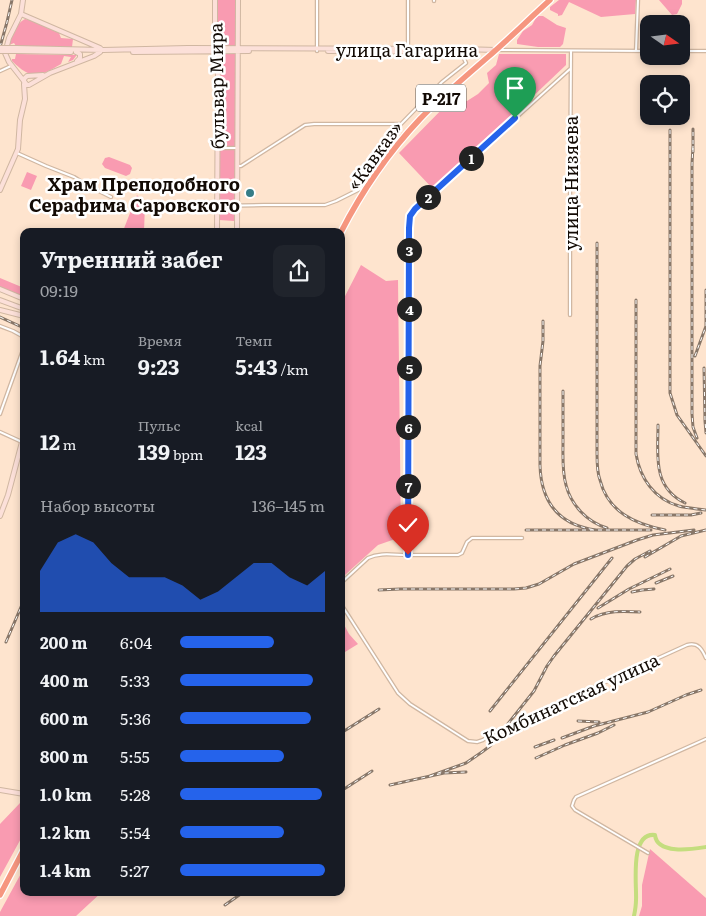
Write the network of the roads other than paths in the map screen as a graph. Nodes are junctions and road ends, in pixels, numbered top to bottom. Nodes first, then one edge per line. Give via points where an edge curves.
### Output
1 (23, 0) edge
2 (215, 0) edge
3 (238, 0) edge
4 (317, 0) edge
5 (408, 0) edge
6 (550, 0) edge
7 (638, 0) edge
8 (21, 14) junction
9 (76, 38) junction
10 (216, 49) junction
11 (0, 50) edge
12 (238, 50) junction
13 (317, 50) junction
14 (408, 50) junction
15 (496, 50) junction
16 (76, 51) junction
17 (101, 51) junction
18 (461, 51) junction
19 (571, 51) junction
20 (636, 51) junction
21 (640, 51) edge
22 (690, 51) edge
23 (706, 51) edge
24 (77, 62) junction
25 (466, 63) junction
26 (11, 66) junction
27 (570, 69) junction
28 (16, 70) junction
29 (0, 71) edge
30 (472, 71) junction
31 (50, 73) junction
32 (30, 77) junction
33 (24, 82) junction
34 (31, 84) junction
35 (25, 99) junction
36 (217, 148) junction
37 (237, 148) junction
38 (17, 153) junction
39 (237, 166) junction
40 (367, 187) junction
41 (0, 190) edge
42 (111, 197) dead end
43 (174, 204) dead end
44 (237, 205) junction
45 (218, 206) junction
46 (217, 228) edge
47 (237, 228) edge
48 (343, 228) edge
49 (0, 289) edge
50 (20, 297) edge
51 (0, 300) edge
52 (20, 307) edge
53 (0, 309) edge
54 (20, 315) edge
55 (570, 315) dead end
56 (0, 326) edge
57 (20, 335) edge
58 (20, 358) edge
59 (0, 414) edge
60 (0, 432) edge
61 (20, 440) edge
62 (20, 452) edge
63 (0, 516) edge
64 (522, 538) dead end
65 (408, 555) junction
66 (345, 579) edge
67 (345, 610) edge
68 (706, 658) edge
69 (706, 739) edge
70 (0, 790) edge
71 (20, 793) edge
72 (648, 853) dead end
73 (20, 857) edge
74 (0, 895) edge

1 - 8 main road
2 - 10 main road, бульвар Мира
3 - 12 main road, бульвар Мира
4 - 13 street
5 - 14 street
6 - 15 highway, «Кавказ» / Р-217
7 - 20 street
8 - 9 main road, улица Гагарина
8 - 26 main road via 5,53
9 - 16 main road via 79,44
9 - 17 main road, улица Гагарина
10 - 12 main road, улица Гагарина
10 - 17 main road, улица Гагарина
10 - 36 main road, бульвар Мира
11 - 16 main road, улица Гагарина, bridge
12 - 13 main road, улица Гагарина
12 - 37 main road, бульвар Мира
13 - 14 main road, улица Гагарина
14 - 18 main road, улица Гагарина
15 - 18 main road, улица Гагарина
15 - 19 street
15 - 30 highway, «Кавказ» / Р-217
16 - 17 main road, улица Гагарина
16 - 24 main road via 80,56
17 - 24 main road
18 - 25 street
19 - 20 street
19 - 27 street, улица Низяева
20 - 21 street
22 - 23 street
24 - 31 main road
25 - 30 street
25 - 39 street via 442,82 401,124 305,125
26 - 28 main road
26 - 29 street
27 - 55 street, улица Низяева
27 - 65 street via 410,216
28 - 32 main road
28 - 33 main road
30 - 40 highway, «Кавказ» / Р-217 via 419,120
31 - 32 main road
31 - 34 main road
32 - 33 main road via 25,77
32 - 34 main road
33 - 34 main road
33 - 35 main road
34 - 35 main road
35 - 38 main road
36 - 37 street
36 - 45 main road, бульвар Мира
37 - 39 main road, бульвар Мира
38 - 41 main road
38 - 42 street
39 - 44 main road, бульвар Мира
40 - 44 street via 321,206
40 - 48 highway, «Кавказ» / Р-217
43 - 45 street
44 - 45 street
44 - 47 main road, бульвар Мира
45 - 46 main road, бульвар Мира
49 - 50 main road
51 - 52 main road
51 - 53 main road via 3,304
53 - 54 main road
56 - 57 street
58 - 59 street
60 - 61 street
62 - 63 main road
64 - 65 street via 472,538 458,555
65 - 66 street via 374,555
67 - 68 street, Комбинатская улица via 398,693 410,704 474,742 498,730 510,730 546,709 687,645 698,646
69 - 72 street via 574,800 572,806 575,810
70 - 71 main road
73 - 74 highway

